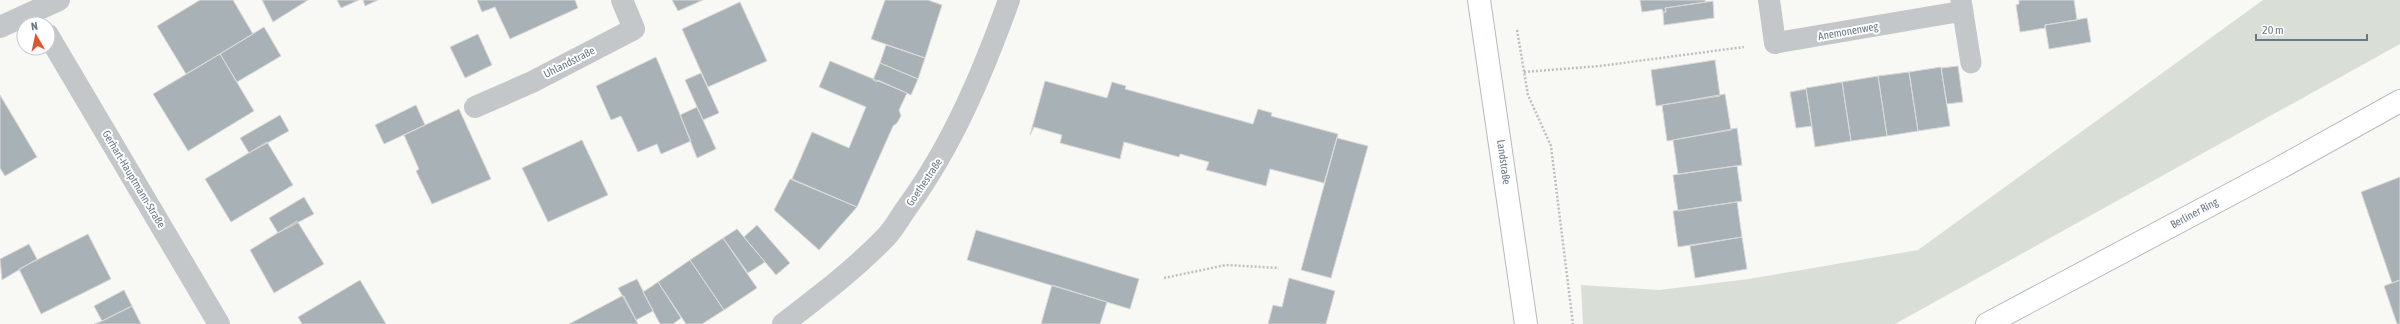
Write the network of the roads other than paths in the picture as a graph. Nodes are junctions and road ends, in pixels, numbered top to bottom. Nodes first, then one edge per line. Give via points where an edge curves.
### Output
1 (59, 0) edge
2 (622, 0) edge
3 (1009, 0) edge
4 (1479, 0) edge
5 (1769, 0) edge
6 (1962, 6) edge
7 (34, 12) edge
8 (0, 27) edge
9 (1775, 43) joint
10 (56, 49) edge
11 (1972, 63) dead end
12 (2400, 101) edge
13 (475, 107) dead end
14 (219, 324) edge
15 (783, 324) edge
16 (1526, 324) edge
17 (1987, 324) edge

1 - 7 street
2 - 13 street, Uhlandstraße via 634,29 532,82
3 - 15 street, Goethestraße via 989,55 943,154 925,183 886,237 831,287
4 - 16 main road, Landstraße
5 - 9 street
6 - 9 lane, Anemonenweg
6 - 11 lane, Anemonenweg
7 - 8 street
10 - 14 street, Gerhart-Hauptmann-Straße
12 - 17 main road, Berliner Ring

